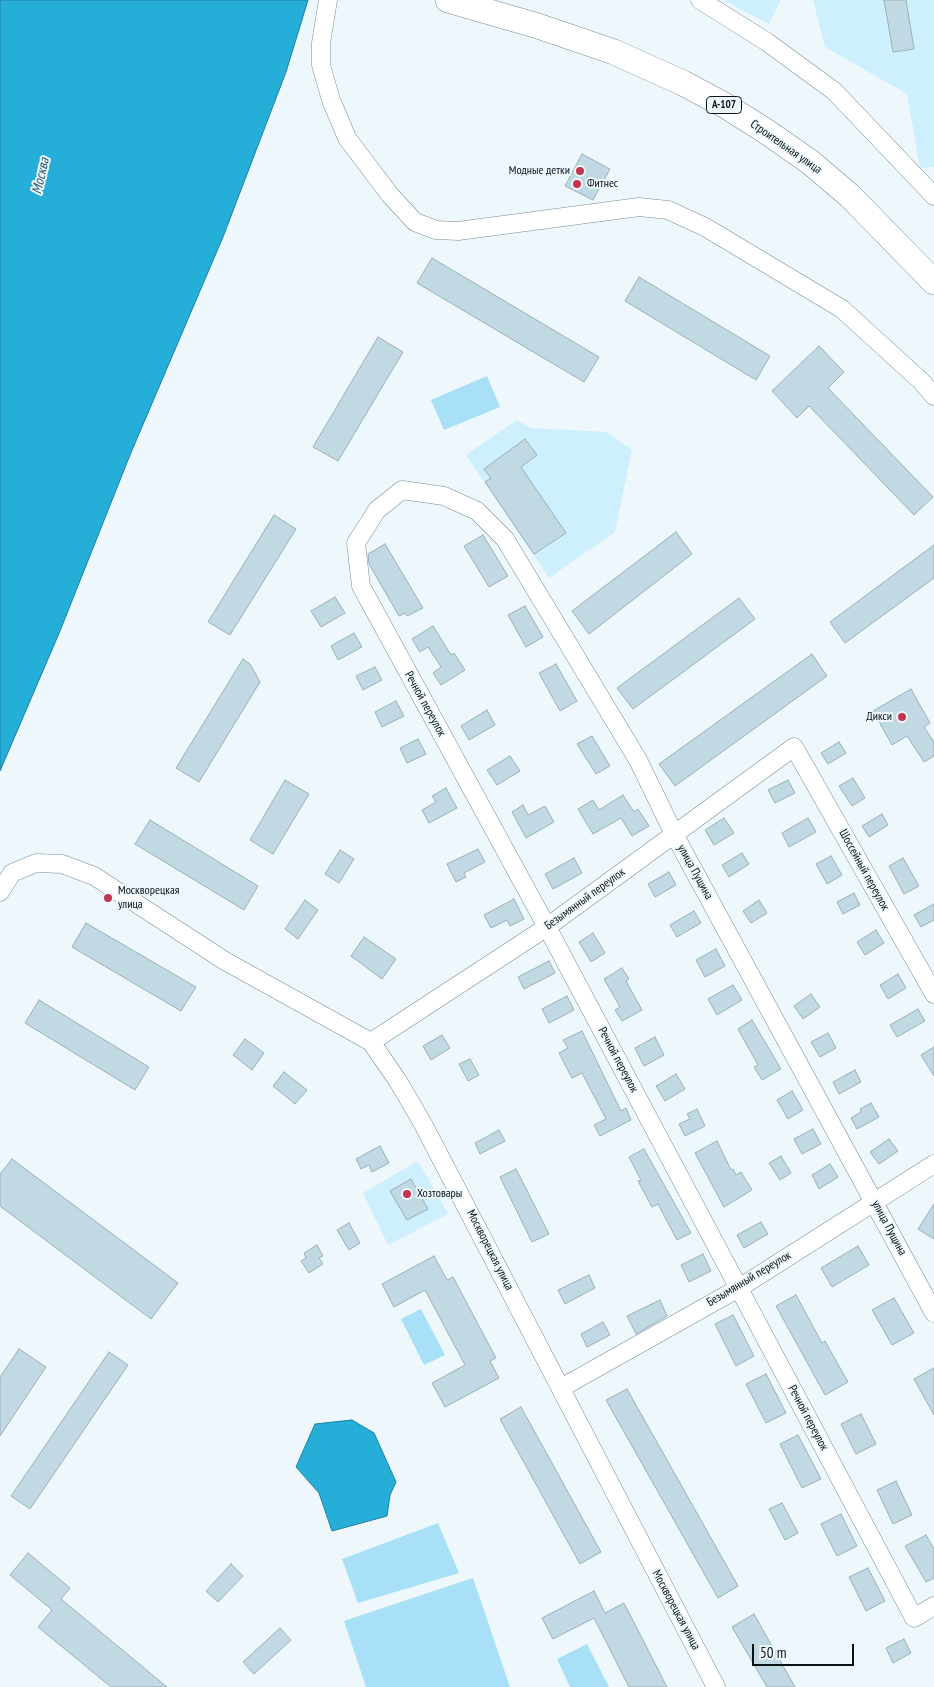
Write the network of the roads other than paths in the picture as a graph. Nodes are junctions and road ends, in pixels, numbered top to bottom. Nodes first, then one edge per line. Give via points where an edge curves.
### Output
1 (328, 0) edge
2 (700, 0) edge
3 (458, 3) edge
4 (934, 196) edge
5 (934, 282) edge
6 (934, 396) edge
7 (402, 490) joint
8 (794, 747) joint
9 (674, 834) junction
10 (0, 892) edge
11 (547, 927) junction
12 (934, 994) edge
13 (371, 1042) junction
14 (934, 1164) edge
15 (874, 1202) junction
16 (738, 1288) junction
17 (934, 1313) edge
18 (561, 1388) junction
19 (934, 1606) edge
20 (716, 1687) edge

1 - 6 street via 321,43 322,65 331,100 347,138 390,195 416,222 436,230 458,231 639,207 668,210 705,227 842,309
2 - 4 street via 767,42 834,92
3 - 5 highway, Строительная улица / А-107 via 614,52 651,67 726,106 810,162 844,190
7 - 9 street, улица Пущина via 444,496 476,512 505,539 638,760
7 - 11 street, Речной переулок via 377,510 356,543 361,586
8 - 9 street, Безымянный переулок
8 - 12 street, Шоссейный переулок
9 - 11 street, Безымянный переулок
9 - 15 street, улица Пущина
10 - 13 street, Москворецкая улица via 12,873 36,863 62,864 94,876 225,961
11 - 13 street, Безымянный переулок
11 - 16 street, Речной переулок
13 - 18 street, Москворецкая улица via 424,1124
14 - 15 street, Безымянный переулок
15 - 16 street, Безымянный переулок
15 - 17 street, улица Пущина
16 - 18 street, Безымянный переулок
16 - 19 street, Речной переулок via 914,1618
18 - 20 street, Москворецкая улица

